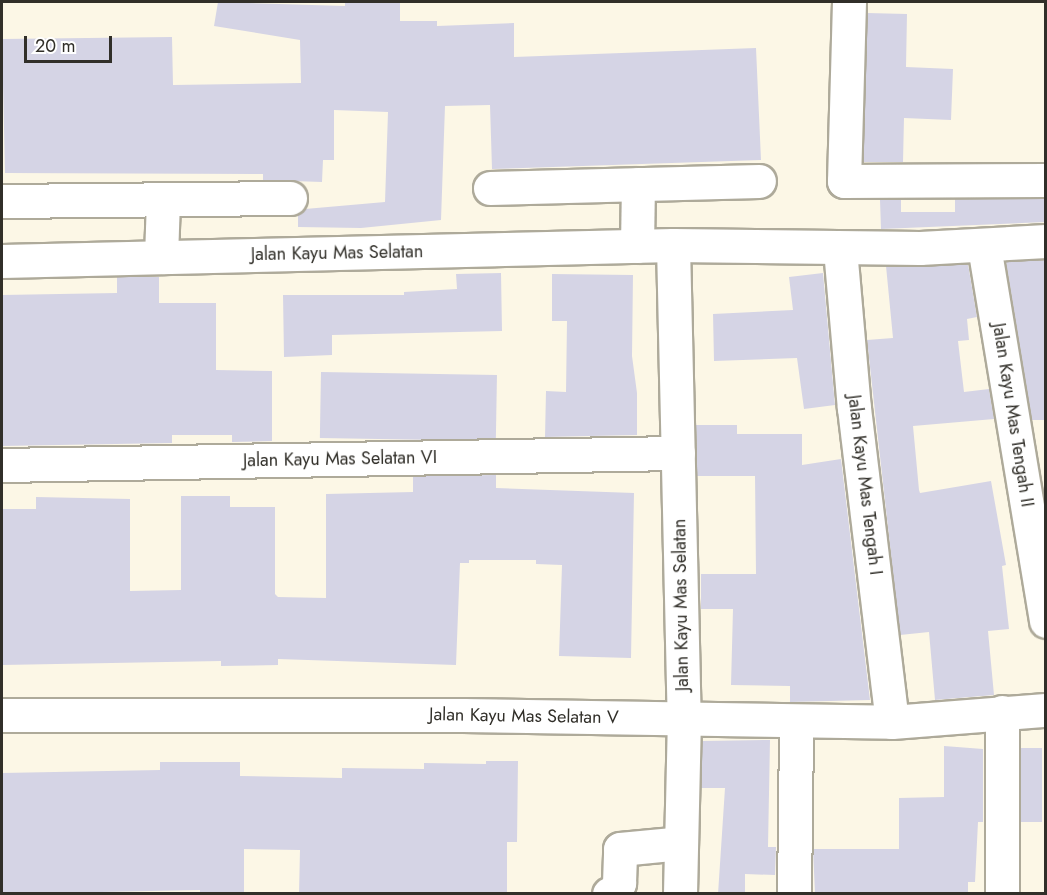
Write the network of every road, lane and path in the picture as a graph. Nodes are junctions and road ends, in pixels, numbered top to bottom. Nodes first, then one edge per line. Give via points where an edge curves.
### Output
1 (849, 2) edge
2 (1046, 180) edge
3 (759, 181) dead end
4 (638, 184) junction
5 (490, 188) dead end
6 (290, 198) dead end
7 (162, 200) junction
8 (2, 201) edge
9 (1046, 241) edge
10 (673, 245) junction
11 (637, 246) junction
12 (984, 246) junction
13 (840, 249) junction
14 (161, 257) junction
15 (2, 261) edge
16 (678, 453) junction
17 (2, 465) edge
18 (1046, 621) edge
19 (1046, 710) edge
20 (1002, 712) junction
21 (2, 715) edge
22 (684, 717) junction
23 (796, 722) junction
24 (892, 722) junction
25 (681, 843) junction
26 (609, 894) edge
27 (680, 894) edge
28 (794, 894) edge
29 (1002, 894) edge

1 - 2 street via 844,181
3 - 4 street
4 - 5 street
4 - 11 street
6 - 7 street
7 - 8 street
7 - 14 street
9 - 12 street, Jalan Kayu Mas Selatan
10 - 11 street, Jalan Kayu Mas Selatan
10 - 13 street, Jalan Kayu Mas Selatan
10 - 16 street, Jalan Kayu Mas Selatan
11 - 14 street, Jalan Kayu Mas Selatan
12 - 13 street, Jalan Kayu Mas Selatan
12 - 18 street, Jalan Kayu Mas Tengah II
13 - 24 street, Jalan Kayu Mas Tengah I via 854,408
14 - 15 street, Jalan Kayu Mas Selatan
16 - 17 street, Jalan Kayu Mas Selatan VI
16 - 22 street, Jalan Kayu Mas Selatan
19 - 20 street, Jalan Kayu Mas Selatan V
20 - 24 street, Jalan Kayu Mas Selatan V
20 - 29 street
21 - 22 street, Jalan Kayu Mas Selatan V
22 - 23 street, Jalan Kayu Mas Selatan V
22 - 25 street, Jalan Kayu Mas Selatan
23 - 24 street, Jalan Kayu Mas Selatan V
23 - 28 street
25 - 26 street via 620,849 619,883 616,891
25 - 27 street, Jalan Kayu Mas Selatan

